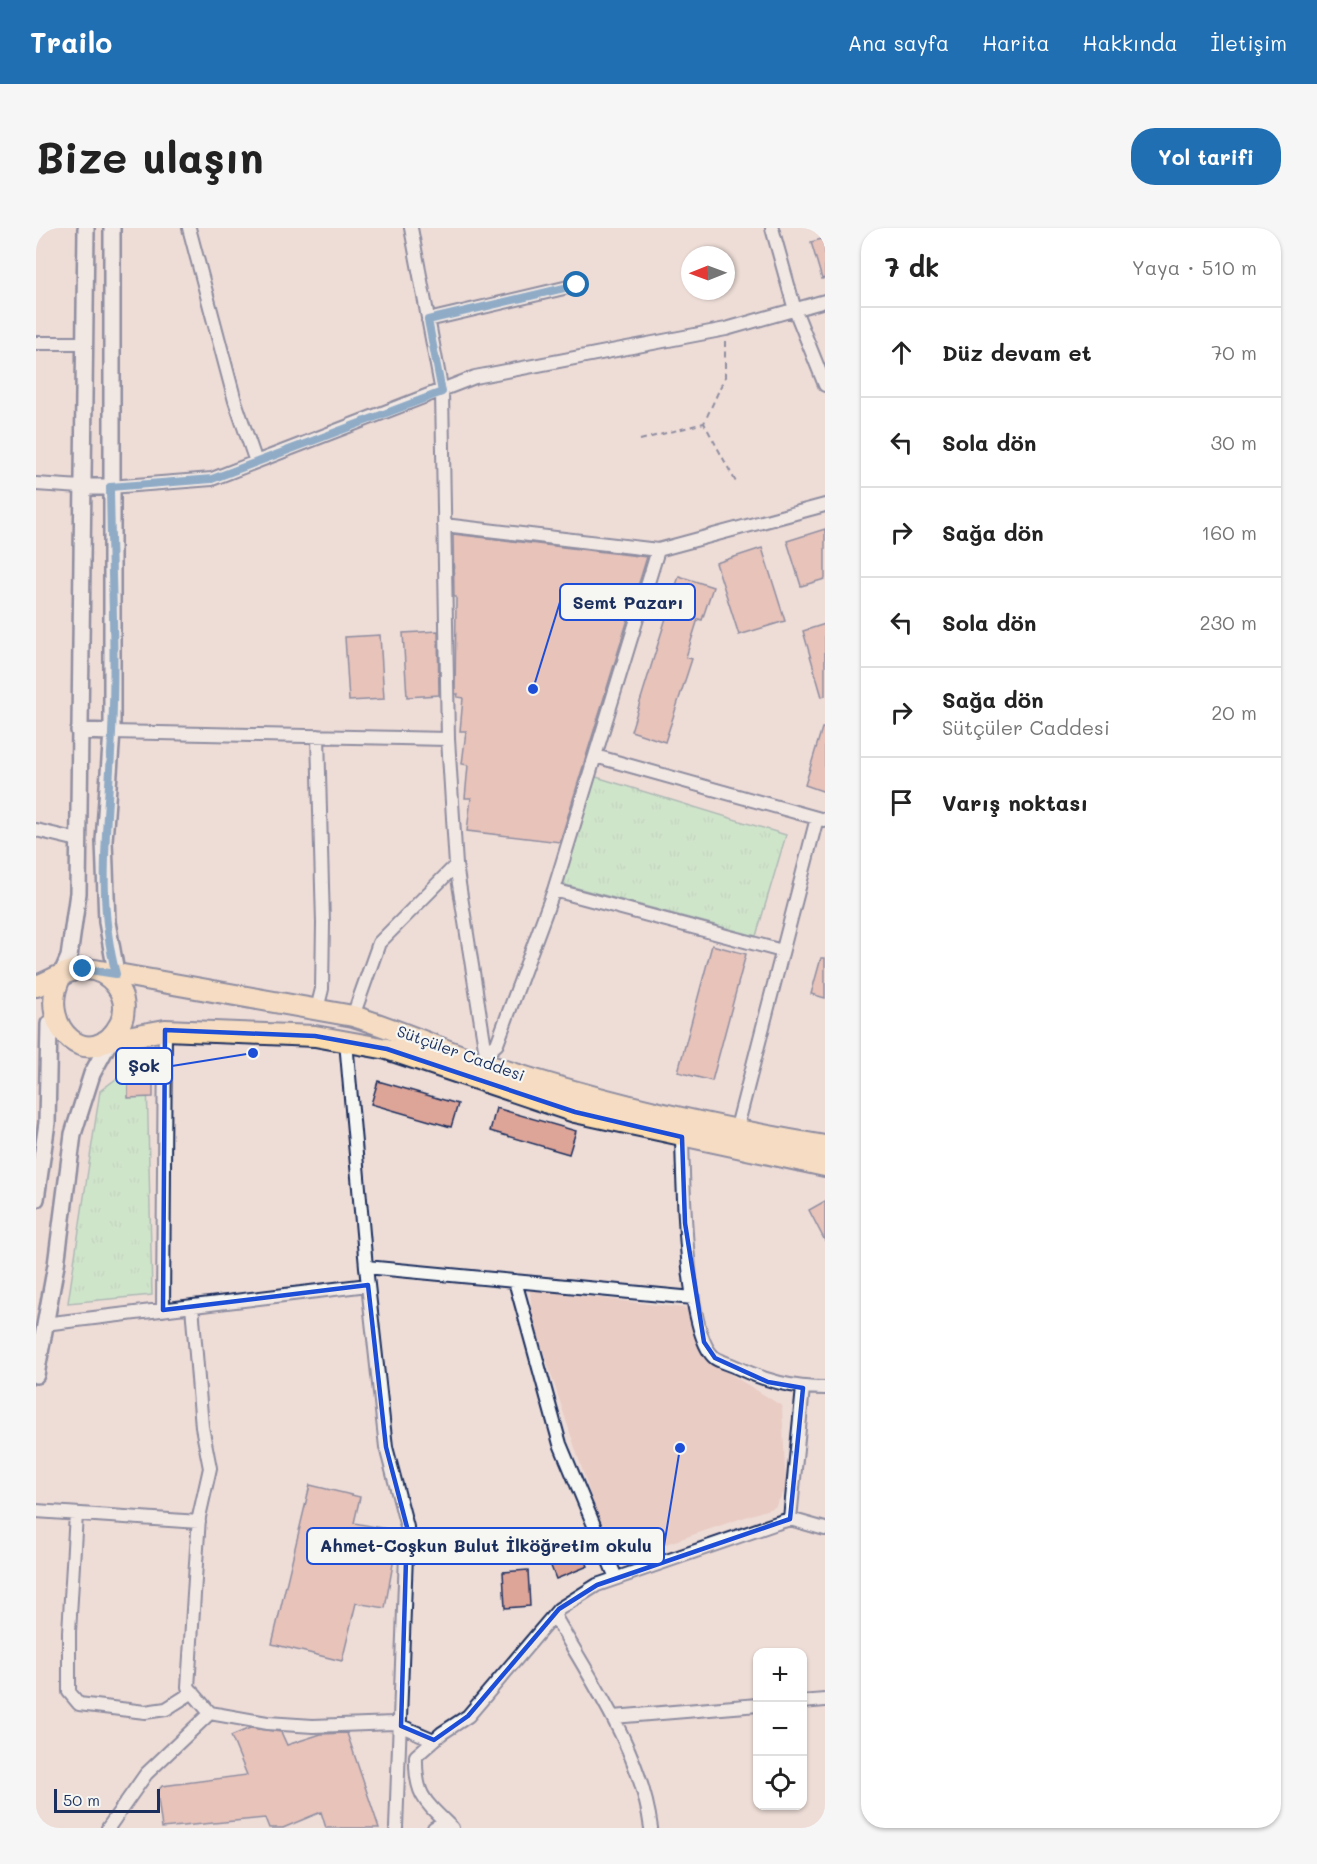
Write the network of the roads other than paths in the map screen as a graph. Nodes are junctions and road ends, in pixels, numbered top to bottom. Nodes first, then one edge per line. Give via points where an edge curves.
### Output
1 (86, 228) edge
2 (112, 228) edge
3 (189, 228) edge
4 (411, 228) edge
5 (772, 228) edge
6 (577, 285) dead end
7 (825, 301) edge
8 (795, 310) junction
9 (428, 320) junction
10 (36, 343) edge
11 (83, 343) junction
12 (825, 386) edge
13 (442, 392) junction
14 (256, 462) junction
15 (36, 484) edge
16 (81, 487) junction
17 (110, 487) junction
18 (825, 505) edge
19 (444, 525) junction
20 (658, 550) junction
21 (79, 730) junction
22 (112, 732) junction
23 (318, 736) junction
24 (448, 739) junction
25 (595, 756) junction
26 (821, 819) edge
27 (36, 830) edge
28 (78, 840) junction
29 (456, 865) junction
30 (554, 890) junction
31 (782, 951) junction
32 (95, 970) junction
33 (116, 974) junction
34 (60, 978) junction
35 (36, 986) edge
36 (121, 995) junction
37 (317, 1009) junction
38 (354, 1016) junction
39 (165, 1030) junction
40 (51, 1034) edge
41 (110, 1037) junction
42 (346, 1042) junction
43 (485, 1059) junction
44 (736, 1131) junction
45 (682, 1137) junction
46 (825, 1146) edge
47 (825, 1166) edge
48 (36, 1199) edge
49 (366, 1267) junction
50 (514, 1281) junction
51 (368, 1285) junction
52 (693, 1298) junction
53 (192, 1306) junction
54 (163, 1310) junction
55 (44, 1324) junction
56 (36, 1375) edge
57 (802, 1388) junction
58 (825, 1388) edge
59 (36, 1511) edge
60 (76, 1514) junction
61 (790, 1519) junction
62 (199, 1522) junction
63 (825, 1529) edge
64 (616, 1578) junction
65 (554, 1615) junction
66 (193, 1692) junction
67 (825, 1700) edge
68 (807, 1702) edge
69 (753, 1705) edge
70 (210, 1713) junction
71 (613, 1717) junction
72 (401, 1726) junction
73 (434, 1740) junction
74 (444, 1826) edge
75 (108, 1828) edge
76 (396, 1828) edge
77 (651, 1828) edge

1 - 11 street
2 - 17 street
3 - 14 street via 235,401
4 - 9 street
5 - 8 street
6 - 9 street
7 - 8 street
8 - 12 street
8 - 13 street via 726,329 475,377
9 - 13 street
10 - 11 street
11 - 16 street
13 - 14 street
13 - 19 street
14 - 17 street via 212,479
15 - 16 street
16 - 17 street
16 - 21 street
17 - 22 street
18 - 20 street
19 - 20 street
19 - 24 street
20 - 25 street
21 - 22 street
21 - 28 street
22 - 23 street
22 - 33 street via 104,841 107,922
23 - 24 street
23 - 37 street via 323,923 322,989
24 - 29 street
25 - 26 street
25 - 30 street
26 - 31 street
27 - 28 street
28 - 34 street via 74,933
29 - 38 street via 379,943
29 - 43 street
30 - 31 street
30 - 43 street via 497,1044
31 - 44 street
32 - 33 main road, Sütçüler Caddesi
32 - 34 main road via 70,971
32 - 36 main road via 116,984
33 - 36 street
33 - 37 main road, Sütçüler Caddesi
34 - 35 main road
34 - 40 main road via 47,999
36 - 41 main road via 122,1020
37 - 38 main road, Sütçüler Caddesi
38 - 43 main road, Sütçüler Caddesi
39 - 41 main road, Sütçüler Caddesi
39 - 42 main road, Sütçüler Caddesi via 315,1036
39 - 54 street
40 - 41 main road via 80,1046 93,1046
40 - 48 street via 47,1123
41 - 55 street via 92,1074 73,1134
42 - 45 main road, Sütçüler Caddesi via 387,1049 575,1112
42 - 49 street
43 - 44 main road, Sütçüler Caddesi
44 - 46 main road, Sütçüler Caddesi
45 - 47 main road, Sütçüler Caddesi
45 - 52 street
49 - 50 street
49 - 51 street
50 - 52 street
50 - 64 street via 560,1444
51 - 53 street
51 - 72 street via 386,1447 407,1527
52 - 57 street via 704,1342 715,1358 768,1382
53 - 54 street
53 - 62 street via 202,1427 210,1468
54 - 55 street
55 - 56 street
57 - 58 street
57 - 61 street
59 - 60 street
60 - 62 street
60 - 66 street via 69,1692 79,1704 145,1712 166,1709
61 - 63 street
61 - 64 street
62 - 66 street via 188,1687
64 - 65 street via 597,1585
65 - 71 street
65 - 73 street via 468,1716
66 - 70 street
67 - 68 street
69 - 71 street
70 - 72 street via 267,1723
70 - 75 street via 146,1774
71 - 77 street via 647,1800
72 - 73 street
72 - 76 street
73 - 74 street via 416,1756 416,1783

